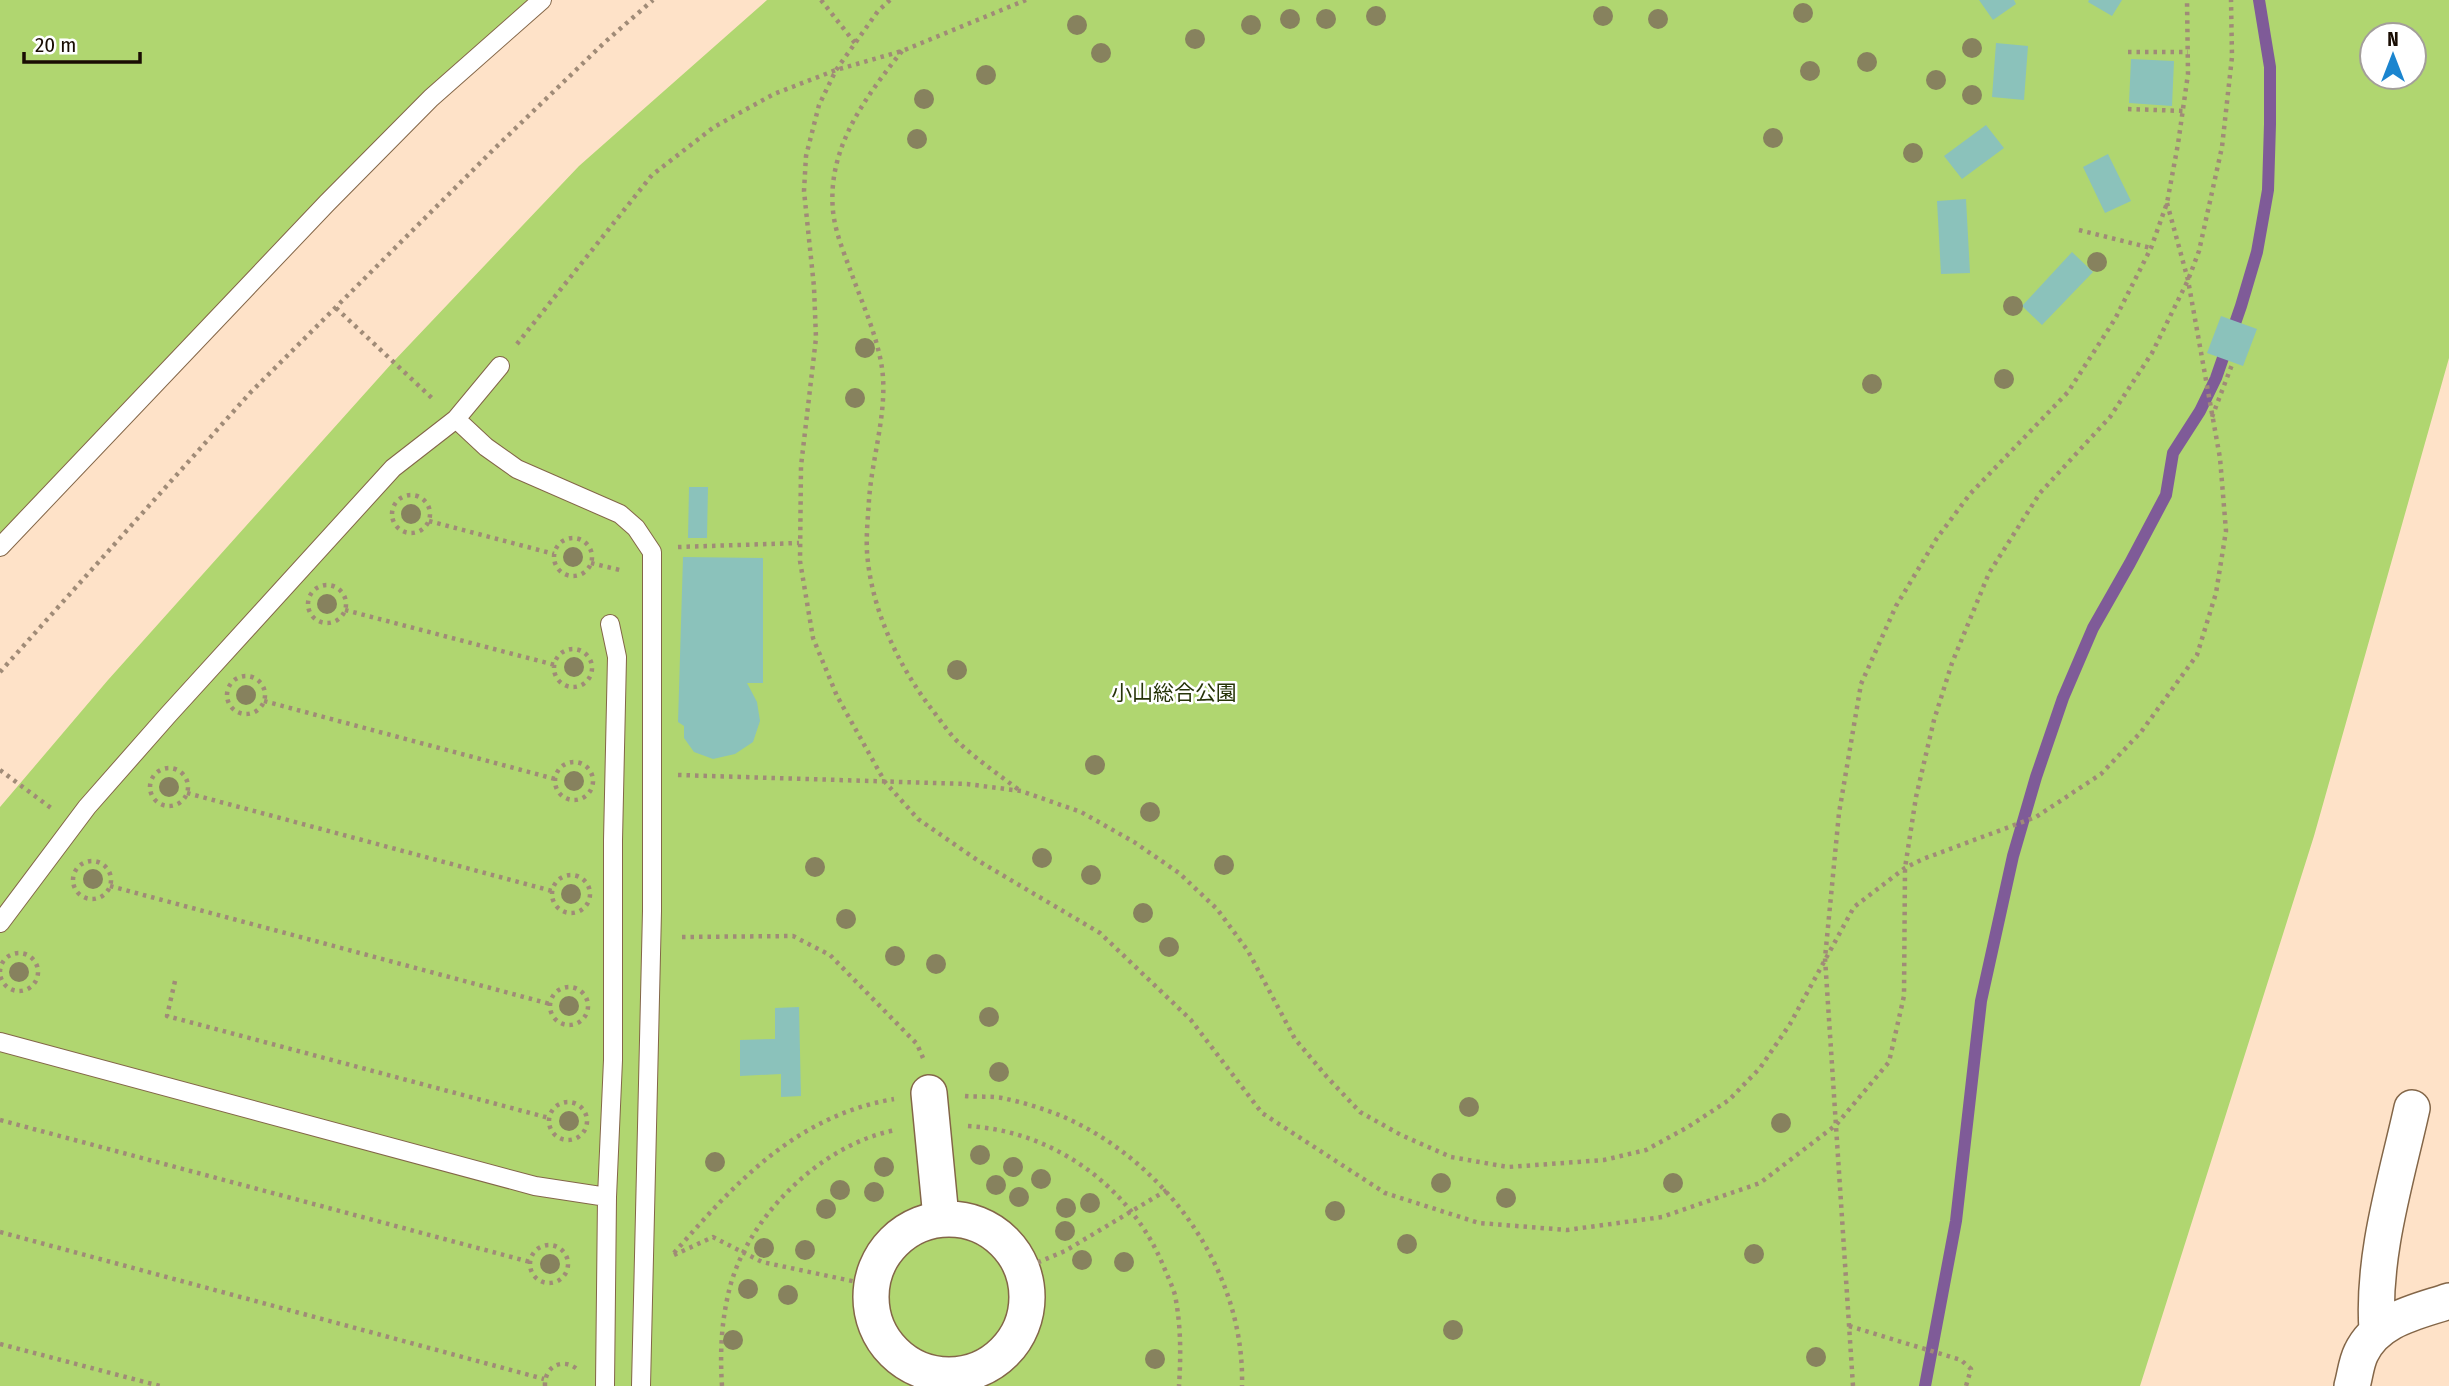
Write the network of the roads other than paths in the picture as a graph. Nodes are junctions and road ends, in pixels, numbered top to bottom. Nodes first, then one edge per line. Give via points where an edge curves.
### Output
1 (542, 0) edge
2 (500, 366) road end
3 (456, 419) junction
4 (0, 547) edge
5 (610, 624) dead end
6 (0, 923) edge
7 (0, 1042) edge
8 (2412, 1108) dead end
9 (930, 1109) road end
10 (607, 1197) junction
11 (940, 1218) junction
12 (2449, 1301) edge
13 (2377, 1330) junction
14 (954, 1381) edge
15 (605, 1386) edge
16 (641, 1386) edge
17 (2353, 1386) edge

1 - 4 lane via 431,98
2 - 3 lane
3 - 6 lane via 393,468 168,715 87,807
3 - 16 lane via 517,469 620,514 652,552 652,911
5 - 10 lane via 617,657 614,1060
7 - 10 lane via 535,1186
8 - 13 street via 2385,1233 2375,1299
9 - 11 street
10 - 15 lane
11 - 14 street via 896,1237 881,1256 869,1303 875,1327 888,1348 906,1364
11 - 14 street via 985,1227 1003,1240 1022,1269 1028,1302 1012,1344 996,1360
12 - 13 street
13 - 17 street via 2360,1354

